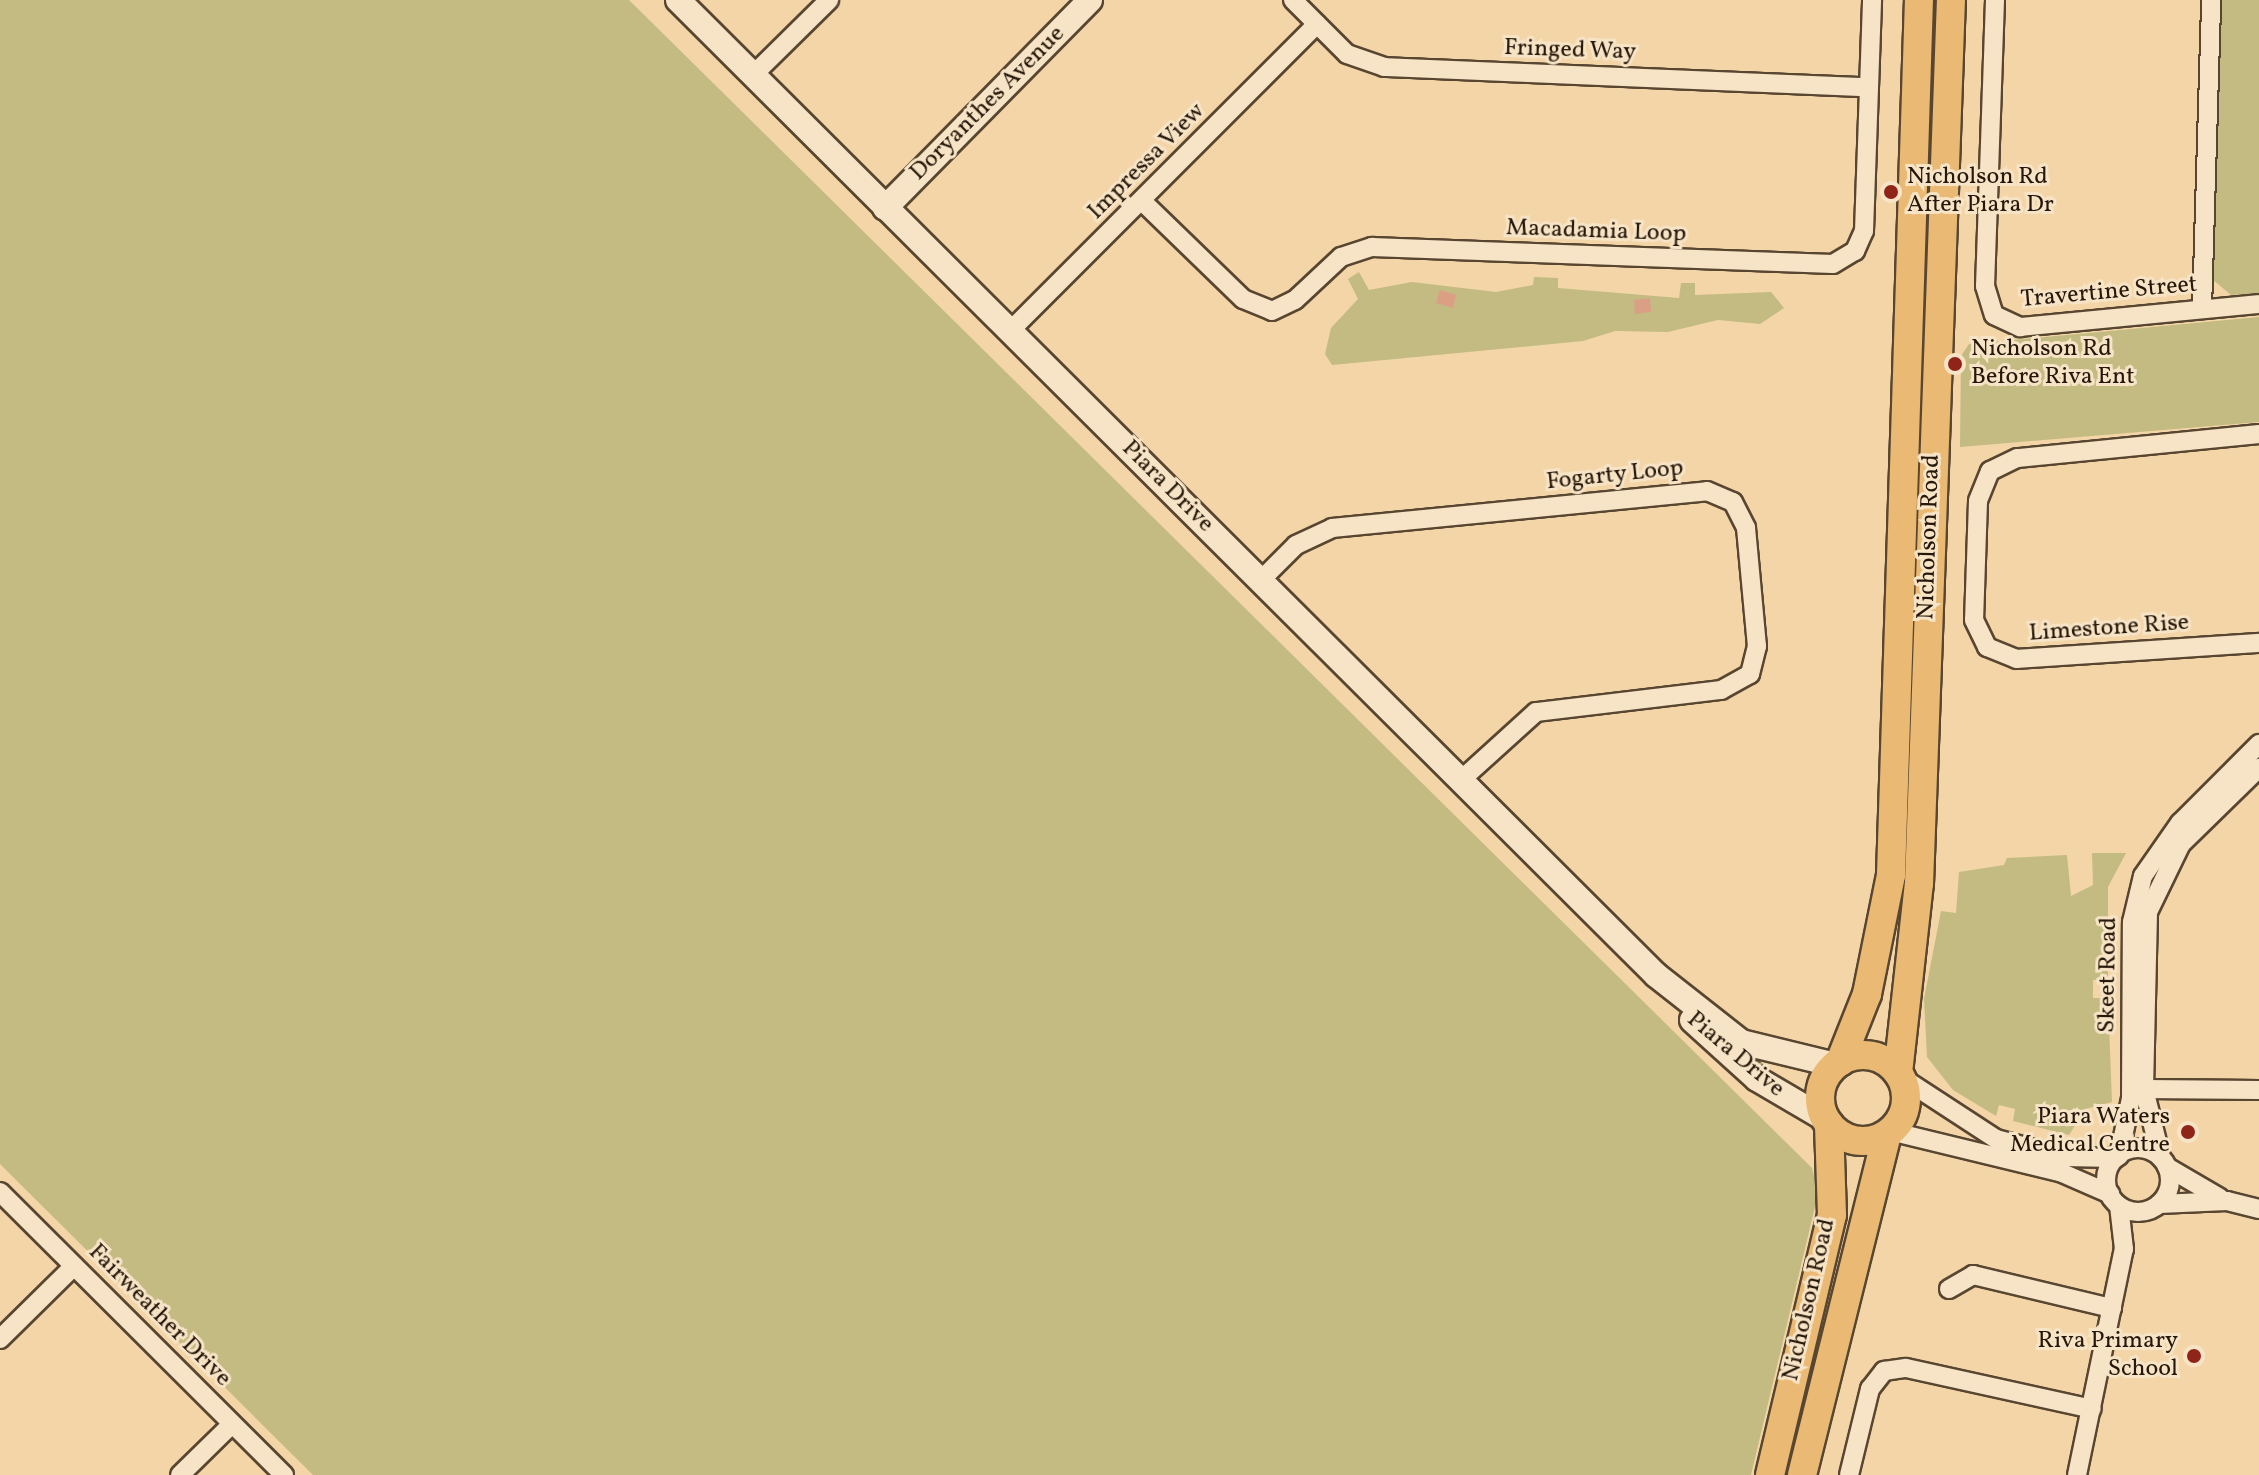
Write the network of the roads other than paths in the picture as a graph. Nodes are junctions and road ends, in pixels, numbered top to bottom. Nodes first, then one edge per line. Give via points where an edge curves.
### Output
1 (678, 0) edge
2 (829, 0) edge
3 (1090, 0) edge
4 (1293, 0) edge
5 (1872, 0) edge
6 (1919, 0) edge
7 (1951, 0) edge
8 (1995, 0) edge
9 (2211, 0) edge
10 (1317, 24) junction
11 (753, 75) junction
12 (1869, 87) junction
13 (1143, 202) junction
14 (885, 208) junction
15 (2259, 304) edge
16 (2202, 309) junction
17 (1010, 331) junction
18 (2259, 434) edge
19 (1261, 580) junction
20 (2259, 643) edge
21 (2259, 744) edge
22 (2259, 768) edge
23 (1462, 779) junction
24 (1656, 975) junction
25 (1838, 1063) junction
26 (1899, 1075) junction
27 (2144, 1089) junction
28 (2259, 1090) edge
29 (1828, 1122) junction
30 (1888, 1132) junction
31 (2117, 1157) junction
32 (2164, 1163) junction
33 (0, 1192) edge
34 (2115, 1200) junction
35 (2227, 1201) junction
36 (2154, 1207) junction
37 (2259, 1209) edge
38 (2124, 1249) junction
39 (74, 1266) junction
40 (1949, 1289) dead end
41 (2112, 1308) junction
42 (0, 1339) edge
43 (2092, 1409) junction
44 (232, 1424) junction
45 (180, 1475) edge
46 (284, 1475) edge
47 (1770, 1475) edge
48 (1802, 1475) edge
49 (1849, 1475) edge
50 (2077, 1475) edge

1 - 11 street, Piara Drive
2 - 11 street
3 - 14 street, Doryanthes Avenue
4 - 10 street, Fringed Way
5 - 12 street, Macadamia Loop
6 - 25 main road, Nicholson Road via 1891,875 1871,982
7 - 26 main road, Nicholson Road via 1919,884
8 - 16 street, Travertine Street via 1985,286 1994,315 2020,327
9 - 16 street
10 - 12 street, Fringed Way via 1347,54 1384,67
10 - 13 street, Impressa View
11 - 14 street, Piara Drive
12 - 13 street, Macadamia Loop via 1864,231 1855,251 1833,264 1372,247 1341,257 1295,300 1272,311 1243,299
13 - 17 street, Impressa View
14 - 17 street, Piara Drive
15 - 16 street, Travertine Street
17 - 19 street, Piara Drive
18 - 20 street, Limestone Rise via 2017,458 1990,471 1978,501 1974,620 1987,647 2017,659
19 - 23 street, Piara Drive
19 - 23 street, Fogarty Loop via 1296,545 1332,528 1707,491 1733,502 1746,528 1757,646 1750,674 1721,690 1536,712
21 - 31 street, Skeet Road via 2180,823 2143,876 2132,922 2131,1098
22 - 27 street, Skeet Road via 2181,844 2157,884 2145,938
23 - 24 street, Piara Drive
24 - 25 street, Piara Drive via 1741,1042
24 - 29 street, Piara Drive via 1726,1055
25 - 26 main road via 1867,1055
25 - 29 main road via 1820,1094
26 - 30 main road via 1905,1108
26 - 31 street via 1996,1139 2064,1157
27 - 28 street
27 - 32 street, Skeet Road
29 - 30 main road via 1861,1140
29 - 47 main road, Nicholson Road via 1832,1215
30 - 34 street via 2069,1174
30 - 48 main road, Nicholson Road
31 - 32 street via 2139,1149
31 - 34 street via 2107,1175
32 - 35 street
32 - 36 street via 2169,1187
33 - 39 street, Fairweather Drive
34 - 36 street
34 - 38 street
35 - 36 street
35 - 37 street
36 - 38 street
38 - 41 street
39 - 42 street
39 - 44 street, Fairweather Drive
40 - 41 street via 1973,1275
41 - 43 street
43 - 49 street via 1906,1368 1884,1371 1870,1389
43 - 50 street
44 - 45 street
44 - 46 street, Fairweather Drive

